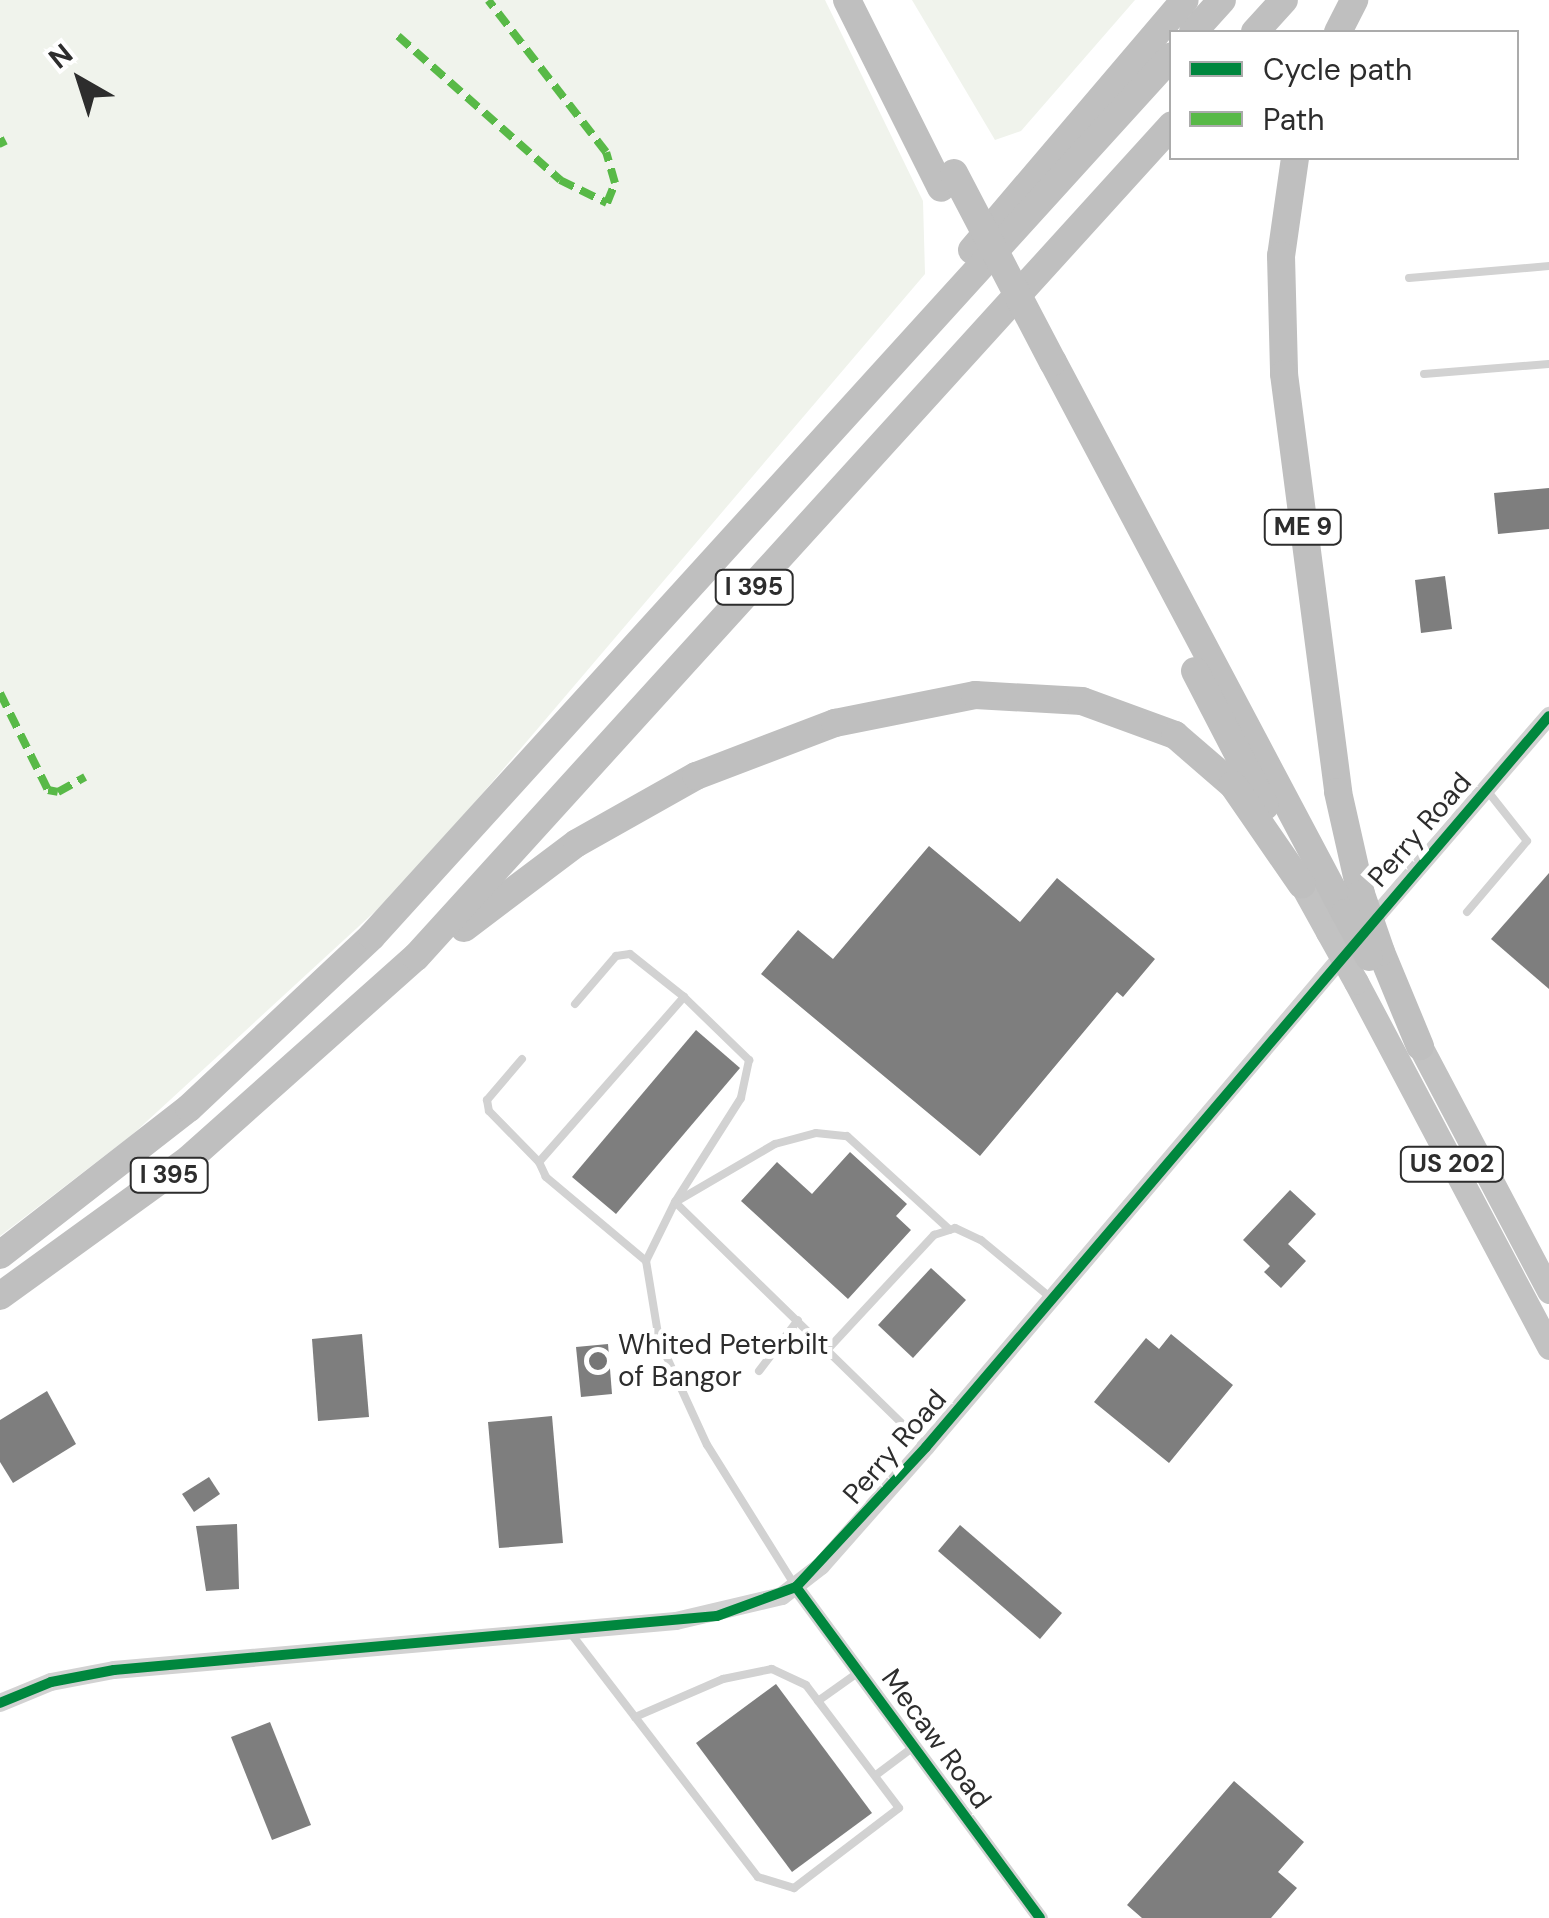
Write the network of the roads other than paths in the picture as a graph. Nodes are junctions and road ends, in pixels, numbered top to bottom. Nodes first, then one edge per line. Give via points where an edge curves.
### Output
1 (847, 0) edge
2 (866, 0) edge
3 (1185, 0) edge
4 (1222, 0) edge
5 (1284, 0) edge
6 (1354, 0) edge
7 (1195, 30) edge
8 (1257, 30) edge
9 (1339, 30) edge
10 (1169, 59) edge
11 (1169, 127) edge
12 (1295, 160) edge
13 (947, 181) junction
14 (1549, 266) edge
15 (1409, 278) dead end
16 (1549, 364) edge
17 (1046, 369) junction
18 (1424, 374) dead end
19 (860, 402) junction
20 (1549, 716) edge
21 (1486, 788) junction
22 (1302, 884) junction
23 (1466, 912) dead end
24 (1345, 913) junction
25 (1370, 966) junction
26 (684, 997) junction
27 (576, 1004) dead end
28 (328, 1041) junction
29 (1420, 1046) joint
30 (522, 1059) dead end
31 (539, 1162) junction
32 (675, 1202) junction
33 (950, 1230) junction
34 (0, 1255) edge
35 (646, 1262) junction
36 (1549, 1291) edge
37 (0, 1296) edge
38 (1051, 1298) junction
39 (798, 1320) junction
40 (1549, 1347) edge
41 (828, 1349) junction
42 (759, 1371) dead end
43 (926, 1446) junction
44 (796, 1587) junction
45 (569, 1631) junction
46 (859, 1672) junction
47 (818, 1701) junction
48 (0, 1703) edge
49 (635, 1717) junction
50 (914, 1746) junction
51 (876, 1775) junction
52 (1040, 1918) edge

1 - 13 highway
2 - 13 highway
3 - 19 highway via 968,255
4 - 7 highway
5 - 8 highway
6 - 9 highway
10 - 19 highway, I 395
11 - 28 highway, I 395 via 488,880
12 - 24 highway, ME 9 via 1281,256 1282,360 1338,792
13 - 17 highway, bridge
14 - 15 lane
16 - 18 lane
17 - 22 highway
17 - 24 highway
19 - 34 highway, I 395 via 328,980 142,1148
20 - 21 street, Perry Road
21 - 23 lane via 1527,841
21 - 38 street, Perry Road
22 - 24 highway, US 202
22 - 28 highway via 1223,774 1161,728 1053,697 929,702 777,742 636,807 529,876
24 - 25 highway, ME 9, bridge
24 - 25 highway, US 202, bridge
25 - 29 highway, ME 9
25 - 40 highway, US 202
26 - 27 lane via 630,954 616,956
26 - 31 lane
26 - 32 lane via 749,1060 741,1098
28 - 37 highway, I 395 via 178,1169
29 - 36 highway, US 202
30 - 31 lane via 487,1100 489,1111
31 - 35 lane via 546,1178
32 - 33 lane via 775,1144 816,1133 847,1136
32 - 35 lane
32 - 39 lane
33 - 38 lane via 981,1240
33 - 41 lane via 934,1236
35 - 44 lane via 659,1340 699,1427
38 - 43 street, Perry Road
39 - 41 lane
39 - 42 lane
41 - 43 lane
43 - 44 street, Perry Road
44 - 45 street, Perry Road via 717,1616
44 - 46 street, Mecaw Road
45 - 48 street, Perry Road via 114,1670 51,1682
45 - 49 lane
46 - 47 lane
46 - 50 street, Mecaw Road
47 - 49 lane via 806,1685 772,1669 724,1680
47 - 51 lane
49 - 51 lane via 758,1877 794,1888 899,1808
50 - 51 lane
50 - 52 street, Mecaw Road

